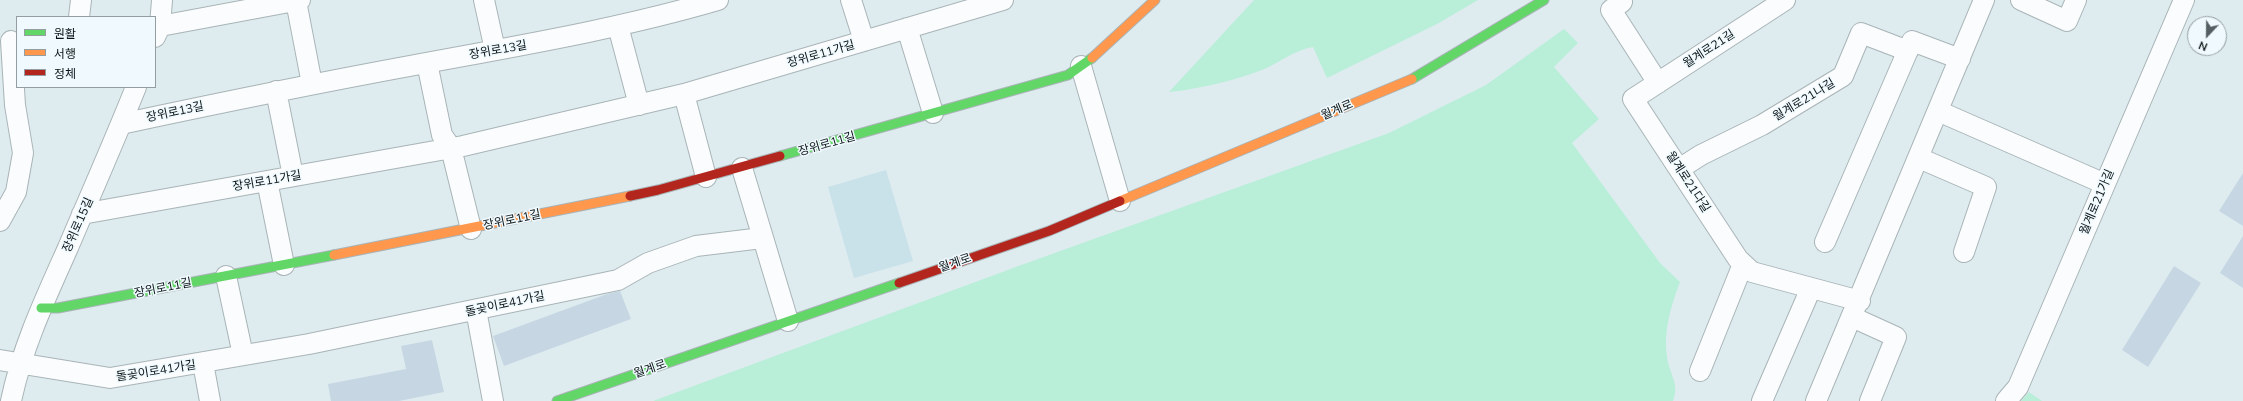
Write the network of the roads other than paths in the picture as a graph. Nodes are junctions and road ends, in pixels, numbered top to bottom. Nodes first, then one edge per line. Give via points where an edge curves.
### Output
1 (81, 0) edge
2 (162, 0) edge
3 (298, 0) edge
4 (484, 0) edge
5 (718, 0) edge
6 (852, 0) edge
7 (1003, 0) edge
8 (1155, 0) edge
9 (1544, 0) edge
10 (1785, 0) edge
11 (1984, 0) edge
12 (2021, 0) edge
13 (2076, 0) edge
14 (2184, 0) edge
15 (1621, 1) edge
16 (245, 5) edge
17 (683, 5) edge
18 (79, 16) edge
19 (618, 26) junction
20 (907, 28) junction
21 (156, 30) edge
22 (9, 41) edge
23 (864, 41) junction
24 (495, 50) junction
25 (1908, 51) junction
26 (1960, 59) junction
27 (427, 63) junction
28 (1081, 66) junction
29 (1658, 83) junction
30 (312, 84) junction
31 (136, 88) edge
32 (276, 91) junction
33 (684, 94) junction
34 (1633, 98) joint
35 (639, 105) junction
36 (1938, 111) junction
37 (933, 113) junction
38 (121, 124) junction
39 (451, 148) junction
40 (1919, 158) junction
41 (742, 168) junction
42 (1679, 169) junction
43 (293, 176) junction
44 (706, 177) junction
45 (267, 181) junction
46 (2105, 184) junction
47 (1120, 201) junction
48 (82, 214) junction
49 (0, 221) edge
50 (471, 229) junction
51 (762, 238) junction
52 (1824, 242) dead end
53 (1964, 252) dead end
54 (1744, 264) junction
55 (284, 265) junction
56 (226, 276) junction
57 (1811, 288) junction
58 (41, 308) junction
59 (1856, 309) junction
60 (476, 310) junction
61 (788, 321) junction
62 (243, 355) junction
63 (0, 360) edge
64 (21, 363) junction
65 (203, 363) junction
66 (1700, 371) dead end
67 (11, 401) edge
68 (210, 401) edge
69 (493, 401) edge
70 (557, 401) edge
71 (1762, 401) edge
72 (1816, 401) edge
73 (1870, 401) edge
74 (2006, 401) edge

1 - 18 street
2 - 21 street
3 - 16 street
3 - 30 street
4 - 24 street
5 - 17 street, 장위로13길
6 - 23 street
7 - 20 street, 장위로11가길
8 - 28 street, 장위로11길
9 - 47 street, 월계로 via 1413,78
10 - 29 street, 월계로21길
11 - 26 street
12 - 13 street via 2067,21
14 - 46 street, 월계로21가길
15 - 29 street via 1611,10
16 - 21 street
17 - 19 street, 장위로13길
19 - 24 street, 장위로13길
19 - 35 street
20 - 23 street, 장위로11가길
20 - 37 street
22 - 49 street via 23,154 16,192
23 - 33 street, 장위로11가길
24 - 27 street, 장위로13길
25 - 26 street via 1912,41
25 - 42 street, 월계로21나길 via 1861,33 1843,76 1762,125 1701,155
25 - 52 street
26 - 36 street
27 - 30 street, 장위로13길
27 - 39 street via 442,135
28 - 37 street, 장위로11길 via 1068,75
28 - 47 street
29 - 34 street, 월계로21길
30 - 32 street, 장위로13길
31 - 38 street, 장위로15길
32 - 38 street, 장위로13길
32 - 43 street
33 - 35 street, 장위로11가길
33 - 44 street
34 - 42 street, 월계로21다길
35 - 39 street, 장위로11가길
36 - 40 street
36 - 46 street
37 - 41 street, 장위로11길
38 - 48 street, 장위로15길
39 - 43 street, 장위로11가길
39 - 50 street, 장위로11길
40 - 53 street via 1986,187
40 - 59 street
41 - 44 street, 장위로11길
41 - 51 street
42 - 54 street, 월계로21다길 via 1738,259
43 - 45 street, 장위로11가길
44 - 50 street, 장위로11길 via 658,190
45 - 48 street, 장위로11가길
45 - 55 street
46 - 74 street, 월계로21가길 via 2018,387
47 - 61 street, 월계로 via 1049,231
48 - 58 street, 장위로15길
50 - 55 street, 장위로11길
51 - 60 street, 돌곶이로41가길 via 696,246 648,263 618,280
51 - 61 street
54 - 57 street, 월계로21다길 via 1752,272
54 - 66 street
55 - 56 street, 장위로11길
56 - 58 street, 장위로11길 via 58,308
56 - 62 street
57 - 59 street, 월계로21다길
57 - 71 street
58 - 64 street, 장위로15길
59 - 72 street
59 - 73 street via 1896,337
60 - 62 street, 돌곶이로41가길
60 - 69 street
61 - 70 street, 월계로
62 - 65 street, 돌곶이로41가길
63 - 64 street, 돌곶이로41가길
64 - 65 street, 돌곶이로41가길 via 110,378
64 - 67 street
65 - 68 street

